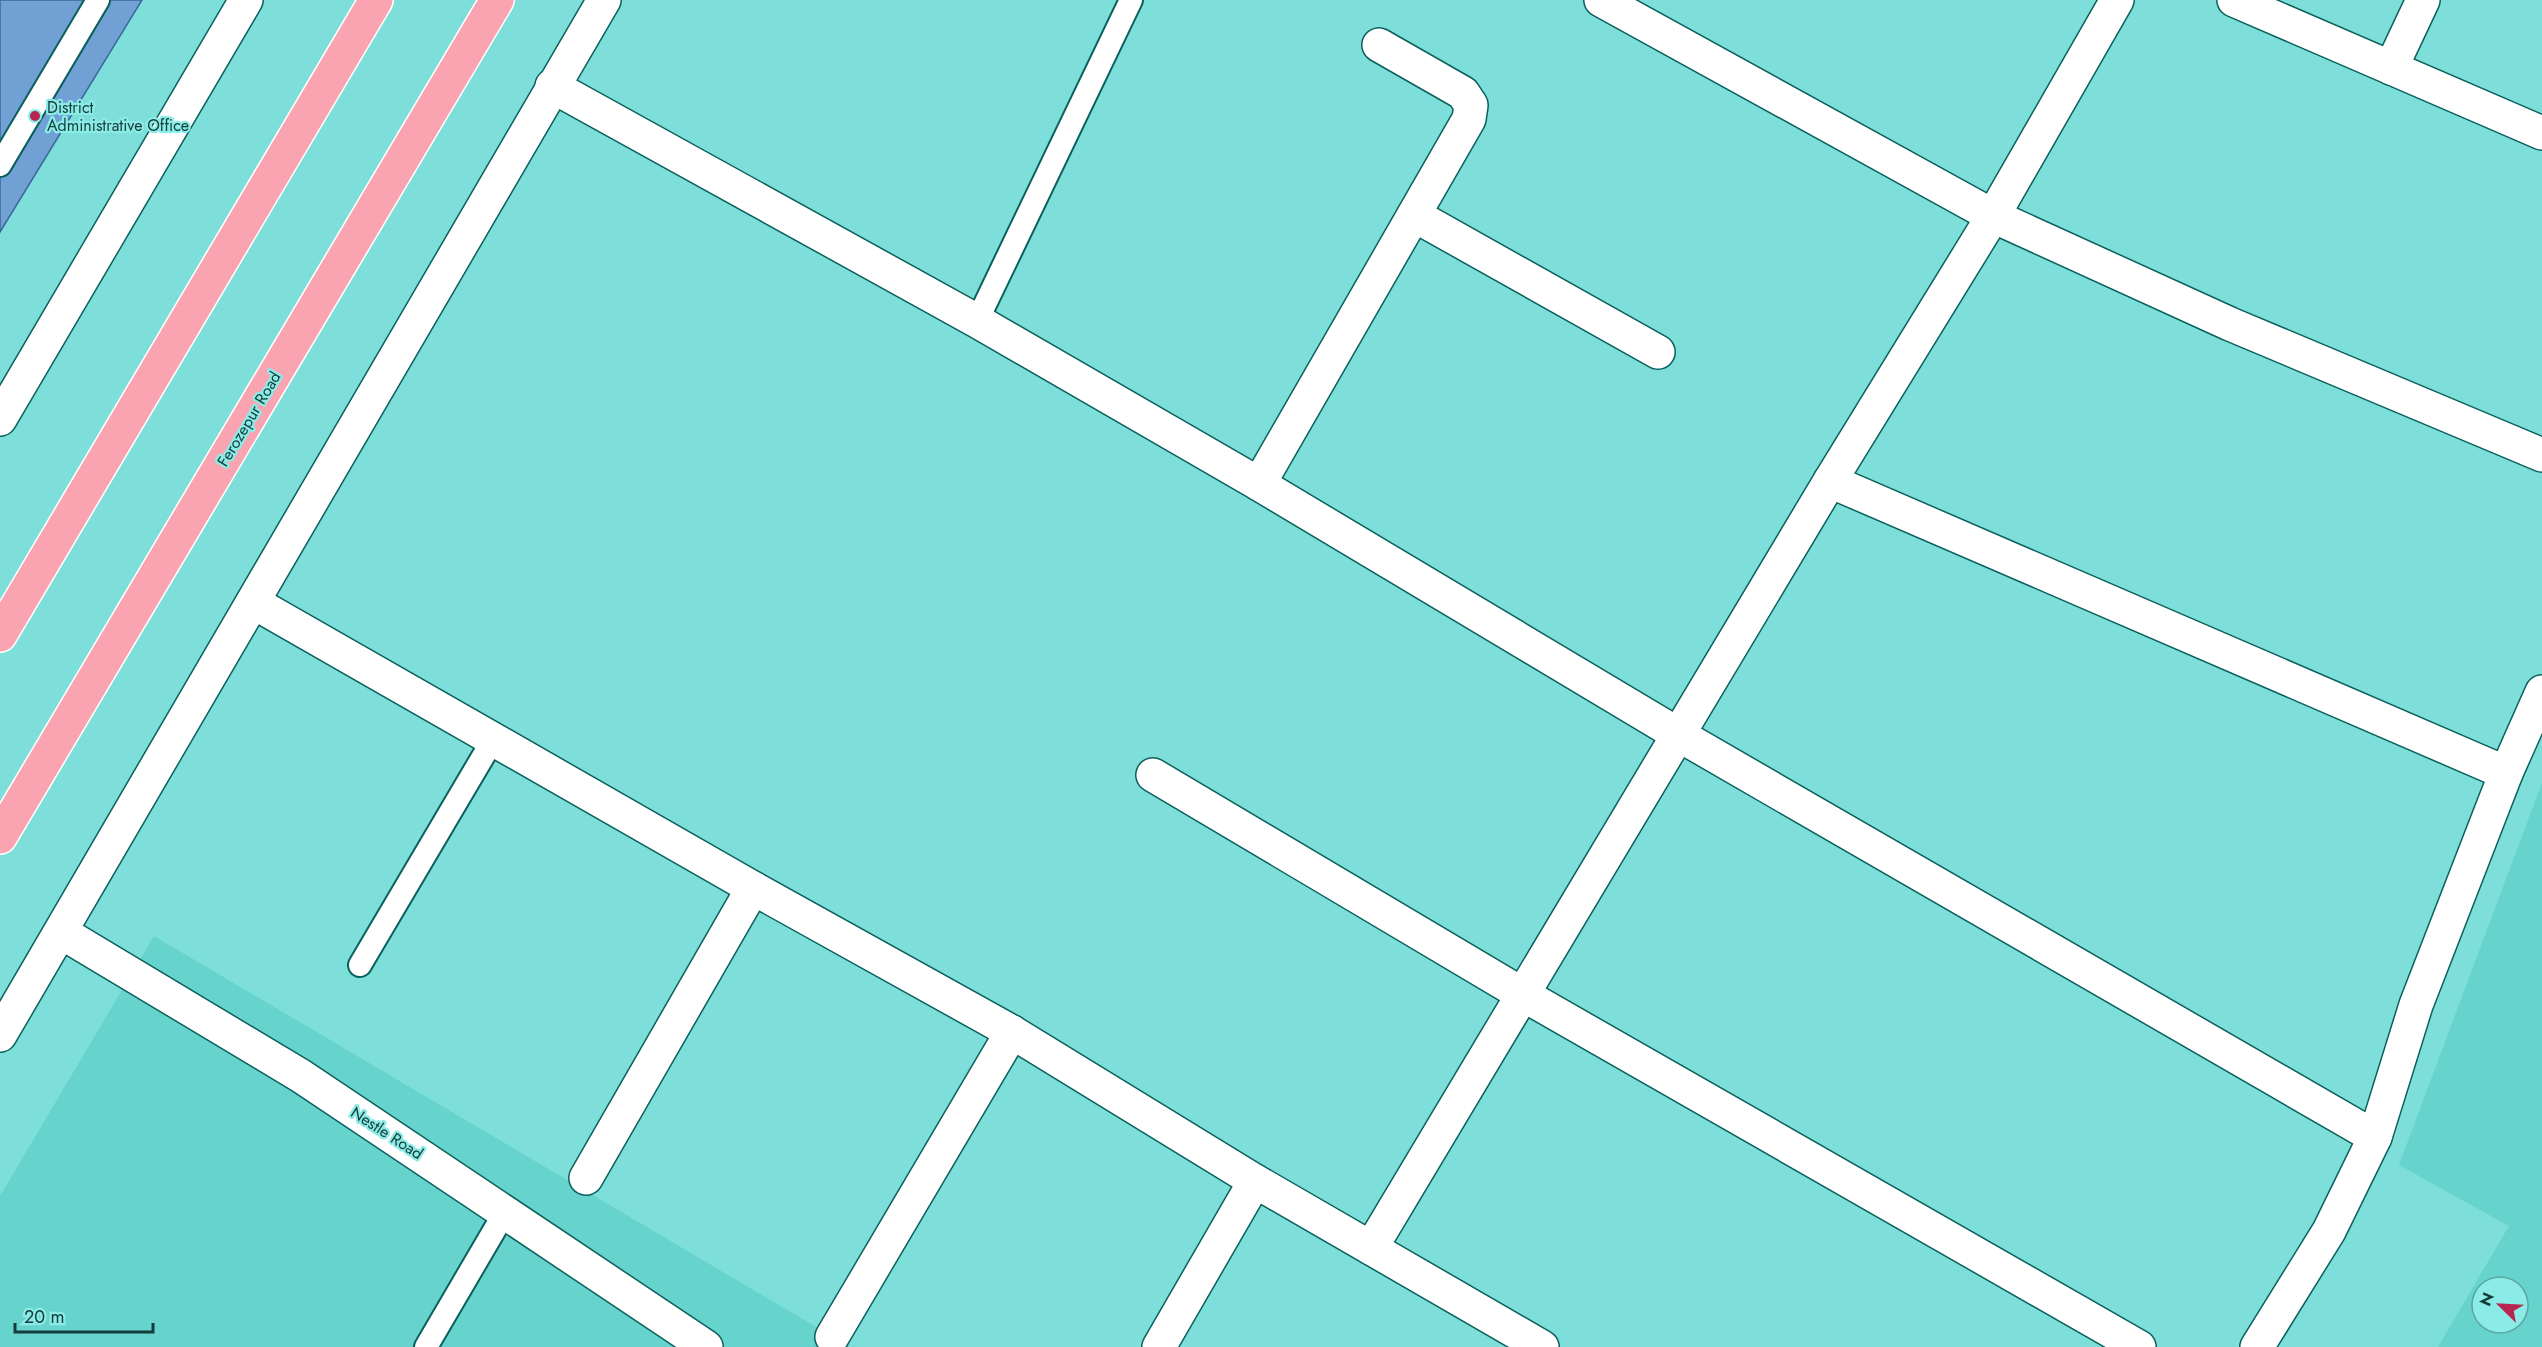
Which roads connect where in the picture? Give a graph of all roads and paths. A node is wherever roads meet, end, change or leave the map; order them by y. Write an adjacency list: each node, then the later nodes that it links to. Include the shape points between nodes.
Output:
1 (98, 0): 15 (lane)
2 (246, 0): 20 (street)
3 (376, 0): 25 (highway)
4 (497, 0): 31 (highway, Ferozepur Road)
5 (603, 0): 13 (street)
6 (1131, 0): 18 (lane)
7 (1601, 0): 17 (street)
8 (2117, 0): 17 (street)
9 (2234, 0): 12 (street)
10 (2423, 0): 12 (street)
11 (1378, 45): 16 (street, via 1463,93 1471,105 1469,119)
12 (2391, 68): 14 (street)
13 (552, 86): 18 (street); 24 (street)
14 (2542, 133)
15 (0, 165)
16 (1414, 215): 19 (street); 23 (street)
17 (1993, 216): 21 (street, via 2230,324); 22 (street)
18 (977, 321): 23 (street)
19 (1658, 352)
20 (0, 419)
21 (2542, 455)
22 (1830, 481): 27 (street); 29 (street)
23 (1259, 484): 27 (street)
24 (253, 602): 28 (street); 33 (street)
25 (0, 635)
26 (2542, 692): 29 (street)
27 (1679, 735): 35 (street); 38 (street)
28 (494, 738): 32 (street); 34 (lane)
29 (2506, 773): 38 (street, via 2416,1005)
30 (1153, 775): 35 (street)
31 (0, 837)
32 (753, 888): 36 (street); 39 (street)
33 (61, 932): 37 (street); 41 (street, Nestle Road, via 301,1076)
34 (360, 966)
35 (1522, 994): 42 (street); 49 (street)
36 (1012, 1032): 40 (street); 43 (street)
37 (0, 1035)
38 (2375, 1137): 50 (street, via 2329,1231)
39 (586, 1178)
40 (1255, 1181): 42 (street); 47 (street)
41 (505, 1212): 45 (lane); 46 (street, Nestle Road)
42 (1371, 1248): 44 (street)
43 (832, 1337)
44 (1506, 1338): 48 (street)
45 (426, 1347)
46 (706, 1347)
47 (1160, 1347)
48 (1542, 1347)
49 (2139, 1347)
50 (2257, 1347)

